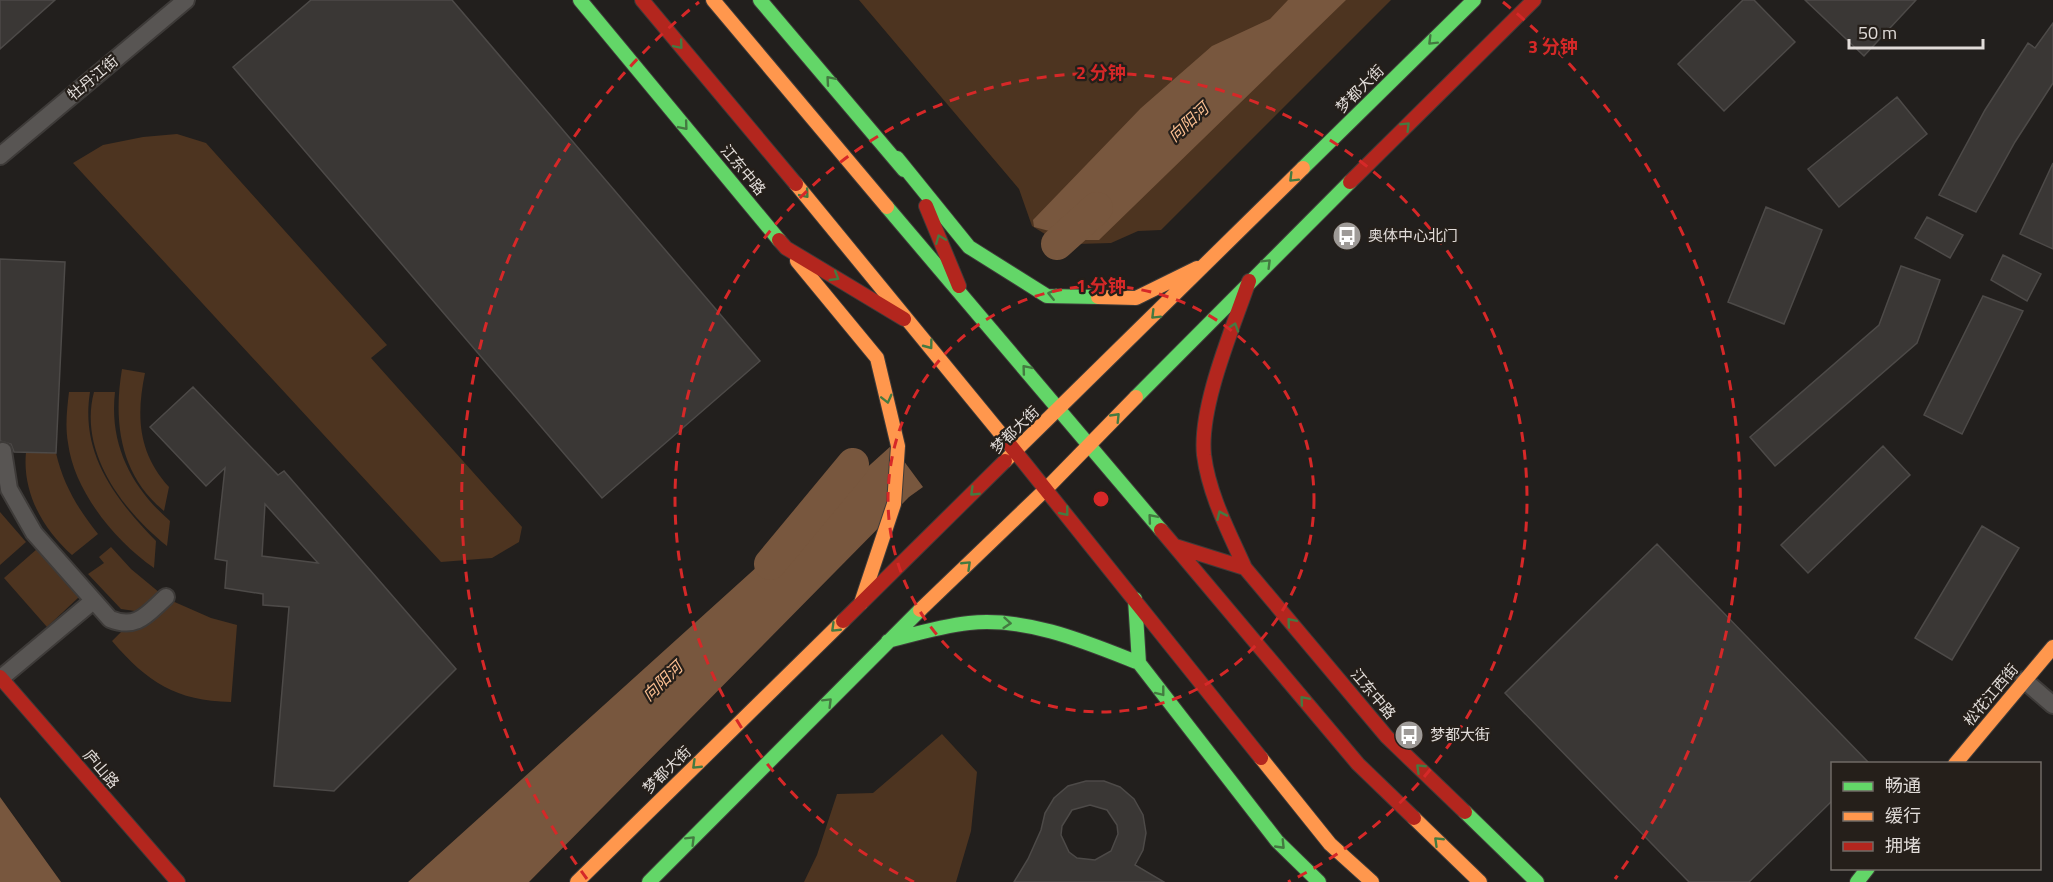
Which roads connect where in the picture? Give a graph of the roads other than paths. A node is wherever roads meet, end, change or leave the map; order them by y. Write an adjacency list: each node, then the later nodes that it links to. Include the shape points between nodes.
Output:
1 (186, 0): 8 (street, 牡丹江街)
2 (580, 0): 10 (main road, 江东中路, one-way to 10)
3 (642, 0): 14 (main road, 江东中路, one-way to 14)
4 (713, 0): 13 (main road)
5 (760, 0): 9 (main road, one-way to 5)
6 (1474, 0): 11 (main road, 梦都大街, one-way to 11)
7 (1534, 0): 12 (main road, one-way to 7)
8 (0, 156)
9 (897, 158): 11 (main road, one-way to 9, via 1136,298 1047,296 969,247); 13 (main road, one-way to 9, via 926,205)
10 (786, 248): 14 (main road, 江东中路, one-way to 14); 25 (main road, one-way to 25, via 877,358 898,446 894,504)
11 (1207, 264): 15 (main road, 梦都大街, one-way to 15)
12 (1249, 281): 16 (main road, one-way to 12); 21 (main road, 江东中路, one-way to 12, via 1216,504 1204,454 1210,396)
13 (962, 293): 15 (main road, one-way to 13)
14 (913, 324): 18 (main road, 江东中路, one-way to 18)
15 (1060, 409): 16 (main road); 18 (main road, 梦都大街)
16 (1090, 444): 19 (main road); 20 (main road, one-way to 16)
17 (3, 451): 24 (street, via 9,489 34,533)
18 (1016, 451): 19 (main road, 江东中路); 25 (main road, 梦都大街, one-way to 25)
19 (1046, 489): 23 (main road, 江东中路, one-way to 23); 26 (main road, one-way to 19)
20 (1175, 546): 21 (main road); 39 (main road, one-way to 20, via 1358,764)
21 (1245, 568): 40 (main road, 江东中路, one-way to 21, via 1387,737)
22 (166, 597): 24 (street, via 134,624 110,619)
23 (1135, 599): 28 (main road); 38 (main road, 江东中路, via 1330,844)
24 (93, 601): 29 (street)
25 (861, 603): 35 (main road, 梦都大街, one-way to 35)
26 (888, 641): 28 (main road, one-way to 28, via 948,625 1005,622 1068,634); 36 (main road, one-way to 26)
27 (2053, 647): 30 (main road, 松花江西街)
28 (1139, 663): 37 (main road, one-way to 37, via 1277,841)
29 (0, 678): 34 (main road, 庐山路)
30 (2024, 680): 31 (street); 32 (main road, 松花江西街)
31 (2053, 705)
32 (1957, 762)
33 (1866, 870): 41 (main road)
34 (178, 882)
35 (577, 882)
36 (650, 882)
37 (1319, 882)
38 (1372, 882)
39 (1480, 882)
40 (1538, 882)
41 (1857, 882)

